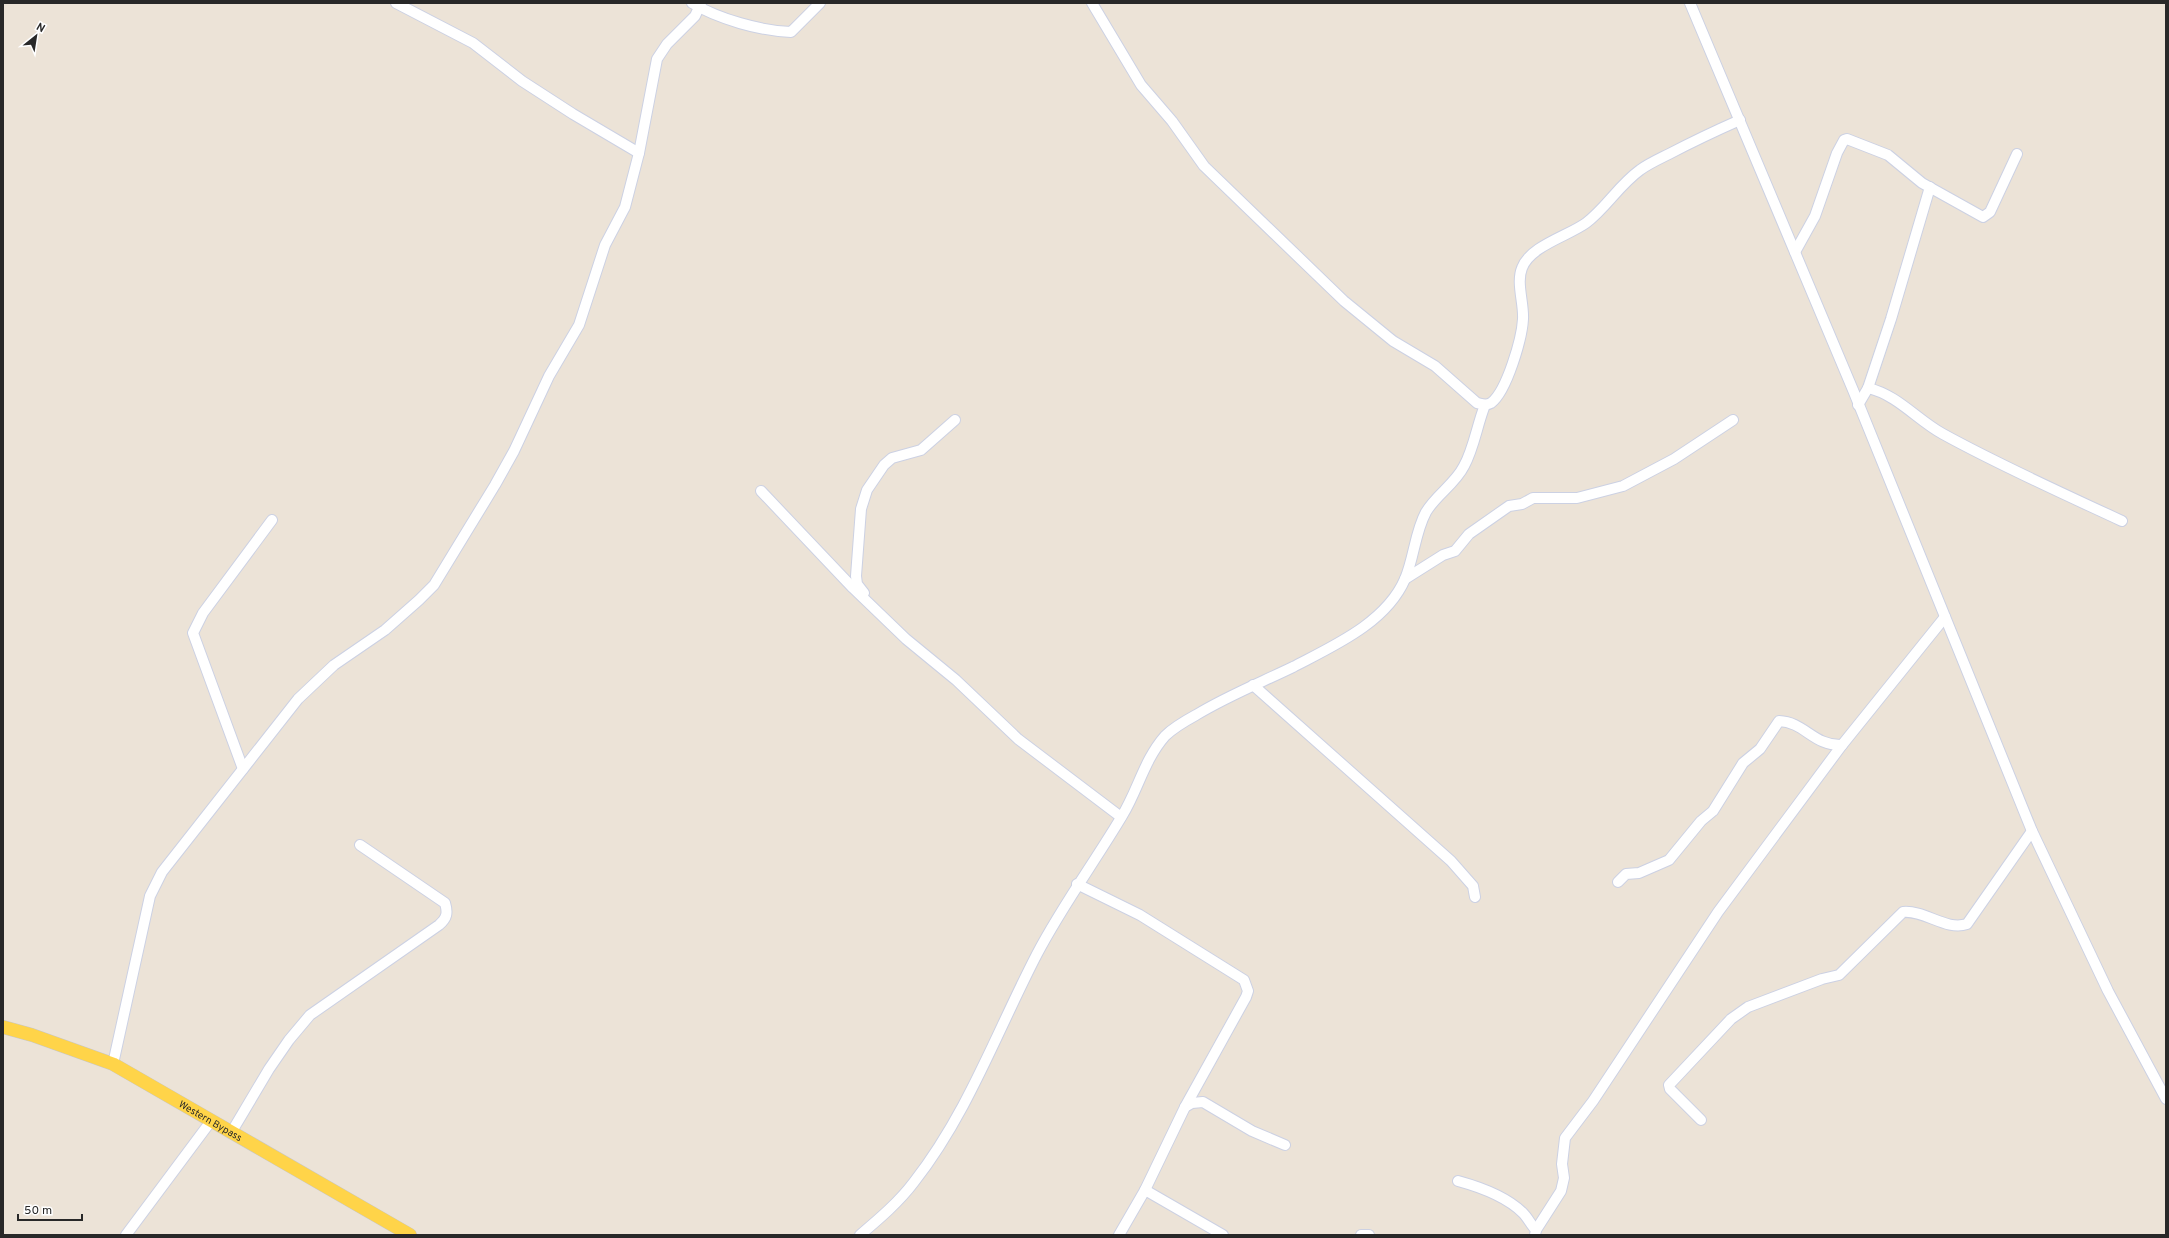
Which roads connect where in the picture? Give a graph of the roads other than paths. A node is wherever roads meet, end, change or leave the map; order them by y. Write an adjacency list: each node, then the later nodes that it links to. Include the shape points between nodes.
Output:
1 (396, 3): 7 (street, via 473,43 522,81)
2 (820, 3): 5 (street, via 791,32 776,32 744,24)
3 (1092, 3): 12 (street, via 1141,85 1172,121 1204,166 1312,272 1360,315 1393,341 1435,366 1477,403)
4 (1690, 3): 6 (street)
5 (697, 4): 7 (street, via 695,16 659,54)
6 (1740, 120): 10 (street); 12 (street, via 1698,138 1639,170 1587,222 1546,244 1526,262 1521,277 1522,334 1500,393 1491,403)
7 (639, 153): 24 (street, via 625,207 605,244 580,325 549,376 495,485 442,573 420,600 391,625 340,660 318,679 298,699)
8 (2017, 154): 9 (street, via 1986,216 1983,217)
9 (1930, 187): 10 (street, via 1888,155 1844,140 1814,216); 11 (street, via 1908,267)
10 (1795, 252): 13 (street)
11 (1868, 388): 13 (street); 18 (street, via 1886,393 1927,425 1943,434)
12 (1485, 405): 19 (street, via 1464,466 1426,513)
13 (1858, 405): 21 (street)
14 (955, 420): 20 (street, via 921,450 892,458 884,465 864,496 856,576 860,587)
15 (1733, 420): 19 (street, via 1674,459 1623,486 1584,497 1533,498 1522,504 1509,506 1468,534 1455,551 1443,555)
16 (761, 491): 20 (street)
17 (272, 520): 24 (street, via 203,613 193,633)
18 (2122, 521)
19 (1405, 579): 22 (street, via 1396,596 1349,637)
20 (878, 613): 25 (street, via 956,680 1018,739)
21 (1945, 617): 23 (street); 26 (street)
22 (1253, 685): 25 (street, via 1217,701 1177,726 1166,736 1143,768 1134,795); 30 (street, via 1451,861 1473,886)
23 (1842, 744): 28 (street, via 1830,745 1821,742 1790,722 1779,721 1760,749 1743,763 1713,810 1669,860 1639,873 1626,874); 41 (street, via 1718,912 1593,1101 1564,1138 1562,1191)
24 (242, 769): 32 (street, via 162,872 150,896)
25 (1121, 817): 29 (street)
26 (2032, 831): 33 (street, via 2108,990); 35 (street, via 1968,924 1957,926 1913,911 1902,912 1839,975 1809,983 1748,1007 1732,1019 1669,1085 1670,1090)
27 (360, 845): 37 (street, via 445,902 448,911 445,919 439,926 310,1015 269,1069)
28 (1618, 882)
29 (1077, 884): 34 (street, via 1140,915 1244,980 1248,991 1246,997); 44 (street, via 1038,953 961,1112 914,1183)
30 (1475, 897)
31 (3, 1027): 32 (main road, Western Bypass)
32 (113, 1064): 36 (main road, Western Bypass)
33 (2166, 1099)
34 (1185, 1107): 38 (street, via 1203,1102 1252,1131); 40 (street)
35 (1701, 1120)
36 (211, 1121): 37 (main road, Western Bypass); 42 (street)
37 (231, 1133): 43 (main road, Western Bypass)
38 (1285, 1145)
39 (1458, 1181): 41 (street, via 1477,1186 1514,1206 1524,1214)
40 (1145, 1190): 45 (street); 46 (street)
41 (1536, 1233)
42 (126, 1235)
43 (410, 1235)
44 (860, 1235)
45 (1119, 1235)
46 (1222, 1235)
47 (1361, 1235): 48 (street)
48 (1369, 1235)

